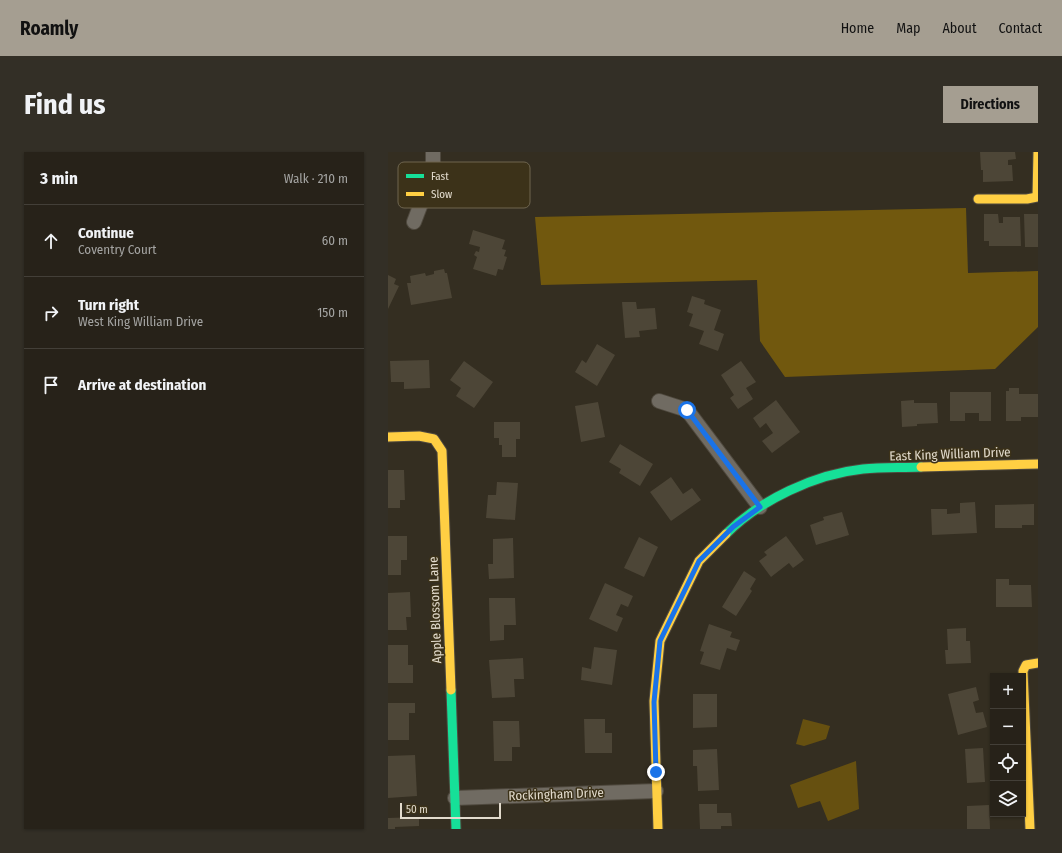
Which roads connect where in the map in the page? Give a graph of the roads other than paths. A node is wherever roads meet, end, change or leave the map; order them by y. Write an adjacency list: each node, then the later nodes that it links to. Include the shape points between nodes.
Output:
1 (1038, 152): 2 (street, via 1037,196 1027,199)
2 (978, 199)
3 (419, 208): 4 (street)
4 (414, 222)
5 (659, 400): 8 (street, via 687,410)
6 (388, 437): 11 (street, Apple Blossom Lane, via 419,436 434,439 442,451)
7 (1038, 464): 8 (street, East King William Drive, via 863,469 802,484)
8 (760, 507): 10 (street, East King William Drive, via 733,527 699,561 660,641 654,702)
9 (1038, 663): 14 (street, via 1028,664 1023,672)
10 (656, 791): 11 (street, Rockingham Drive); 13 (street, East King William Drive)
11 (455, 798): 12 (street, Apple Blossom Lane)
12 (456, 829)
13 (658, 829)
14 (1030, 829)

